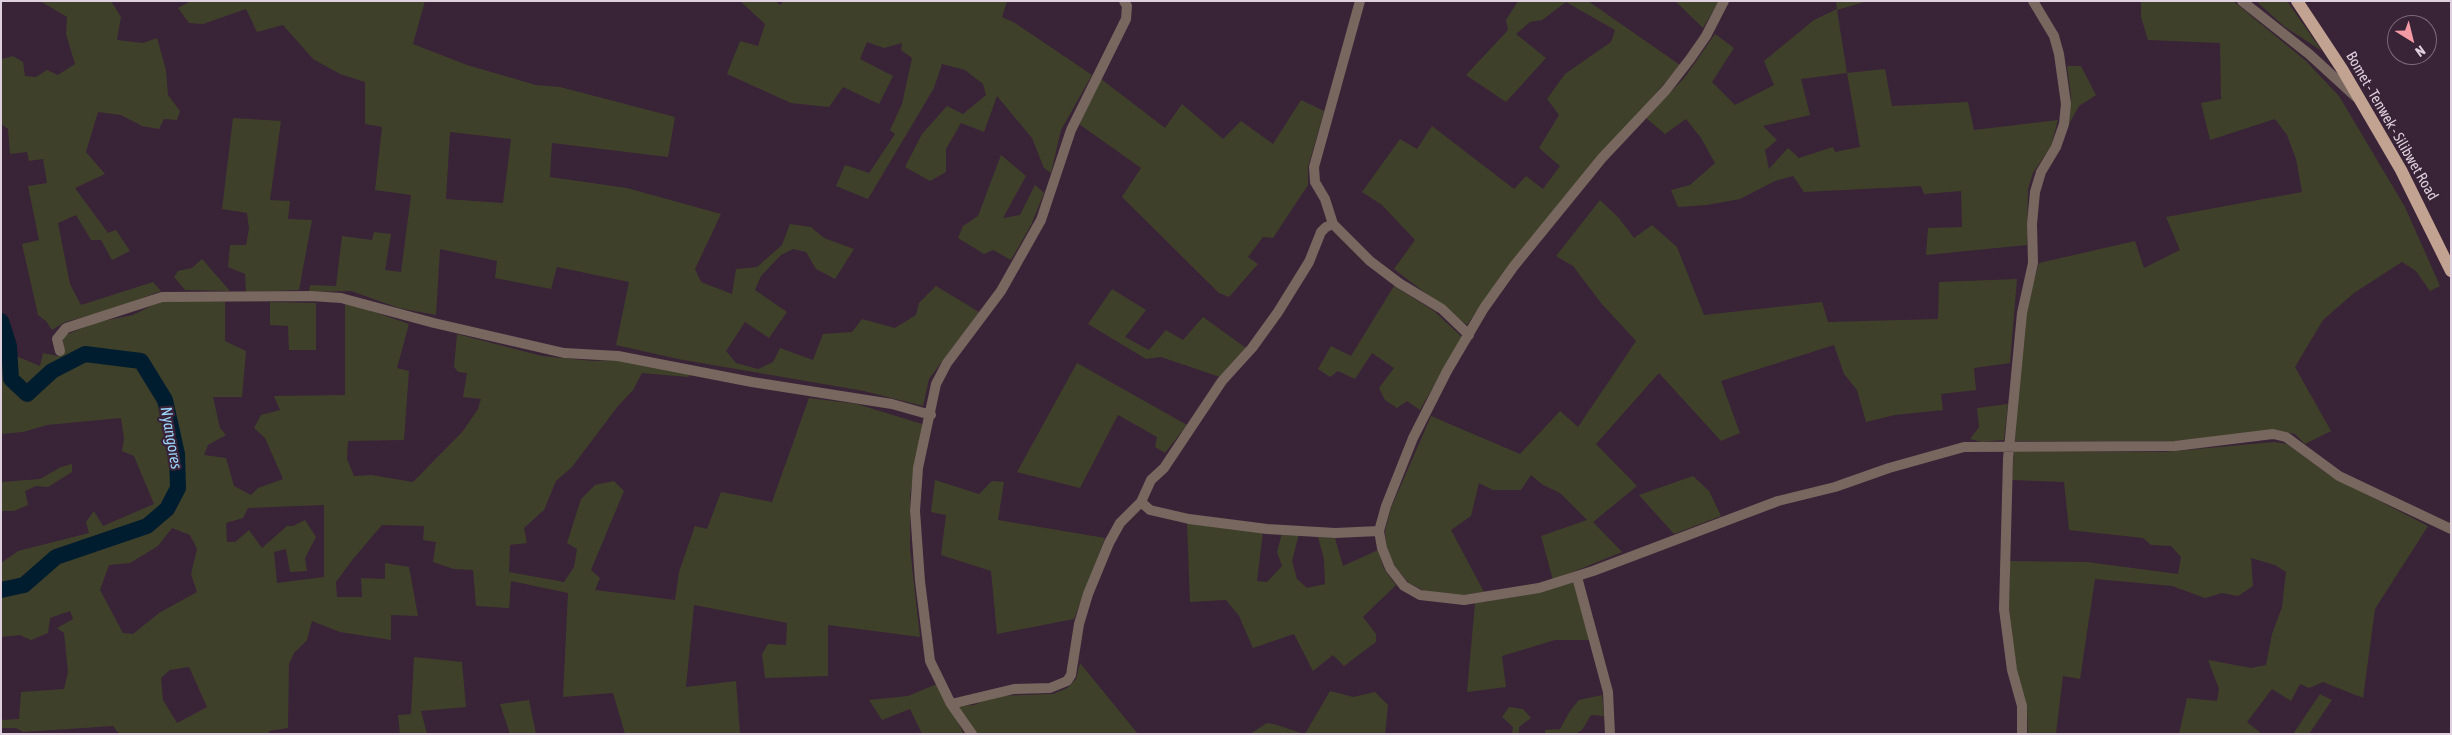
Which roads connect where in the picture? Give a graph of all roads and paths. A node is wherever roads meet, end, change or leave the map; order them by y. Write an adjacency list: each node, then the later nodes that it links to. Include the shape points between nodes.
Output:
1 (1124, 1): 12 (street, via 1126,19 1071,130 1041,220 1001,292 940,375)
2 (1360, 1): 8 (street, via 1314,167 1315,182)
3 (1724, 1): 10 (street, via 1690,59 1666,90 1602,158 1514,266)
4 (2034, 1): 13 (street, via 2054,36 2066,104 2064,124 2056,147 2035,192 2033,263 2020,332)
5 (2242, 1): 7 (street, via 2309,54)
6 (2297, 1): 7 (main road, Bomet - Tenwek - Silibwet Road)
7 (2362, 102): 9 (main road, Bomet - Tenwek - Silibwet Road, via 2416,199)
8 (1332, 224): 10 (street, via 1370,261 1398,283 1442,309); 14 (street, via 1320,232 1309,262 1292,291 1252,348 1222,381 1164,468 1151,480)
9 (2451, 271)
10 (1469, 335): 16 (street, via 1413,438)
11 (60, 351): 12 (street, via 57,339 66,328 162,297 341,298 564,353 618,356 892,404)
12 (931, 415): 18 (street, via 918,468 916,546 930,661)
13 (2009, 445): 15 (street, via 2040,448 2175,446 2273,434 2286,437 2339,476); 17 (street, via 1964,447 1778,501); 21 (street, via 2004,609 2012,670 2022,706)
14 (1141, 502): 16 (street, via 1150,510 1267,529 1335,533); 18 (street, via 1120,523 1098,569 1079,624 1071,675 1066,681 1050,688 1014,689)
15 (2451, 530)
16 (1379, 531): 17 (street, via 1390,568 1404,586 1420,595 1464,600 1539,588)
17 (1577, 577): 20 (street, via 1608,692)
18 (951, 704): 19 (street)
19 (972, 734)
20 (1610, 734)
21 (2022, 734)

